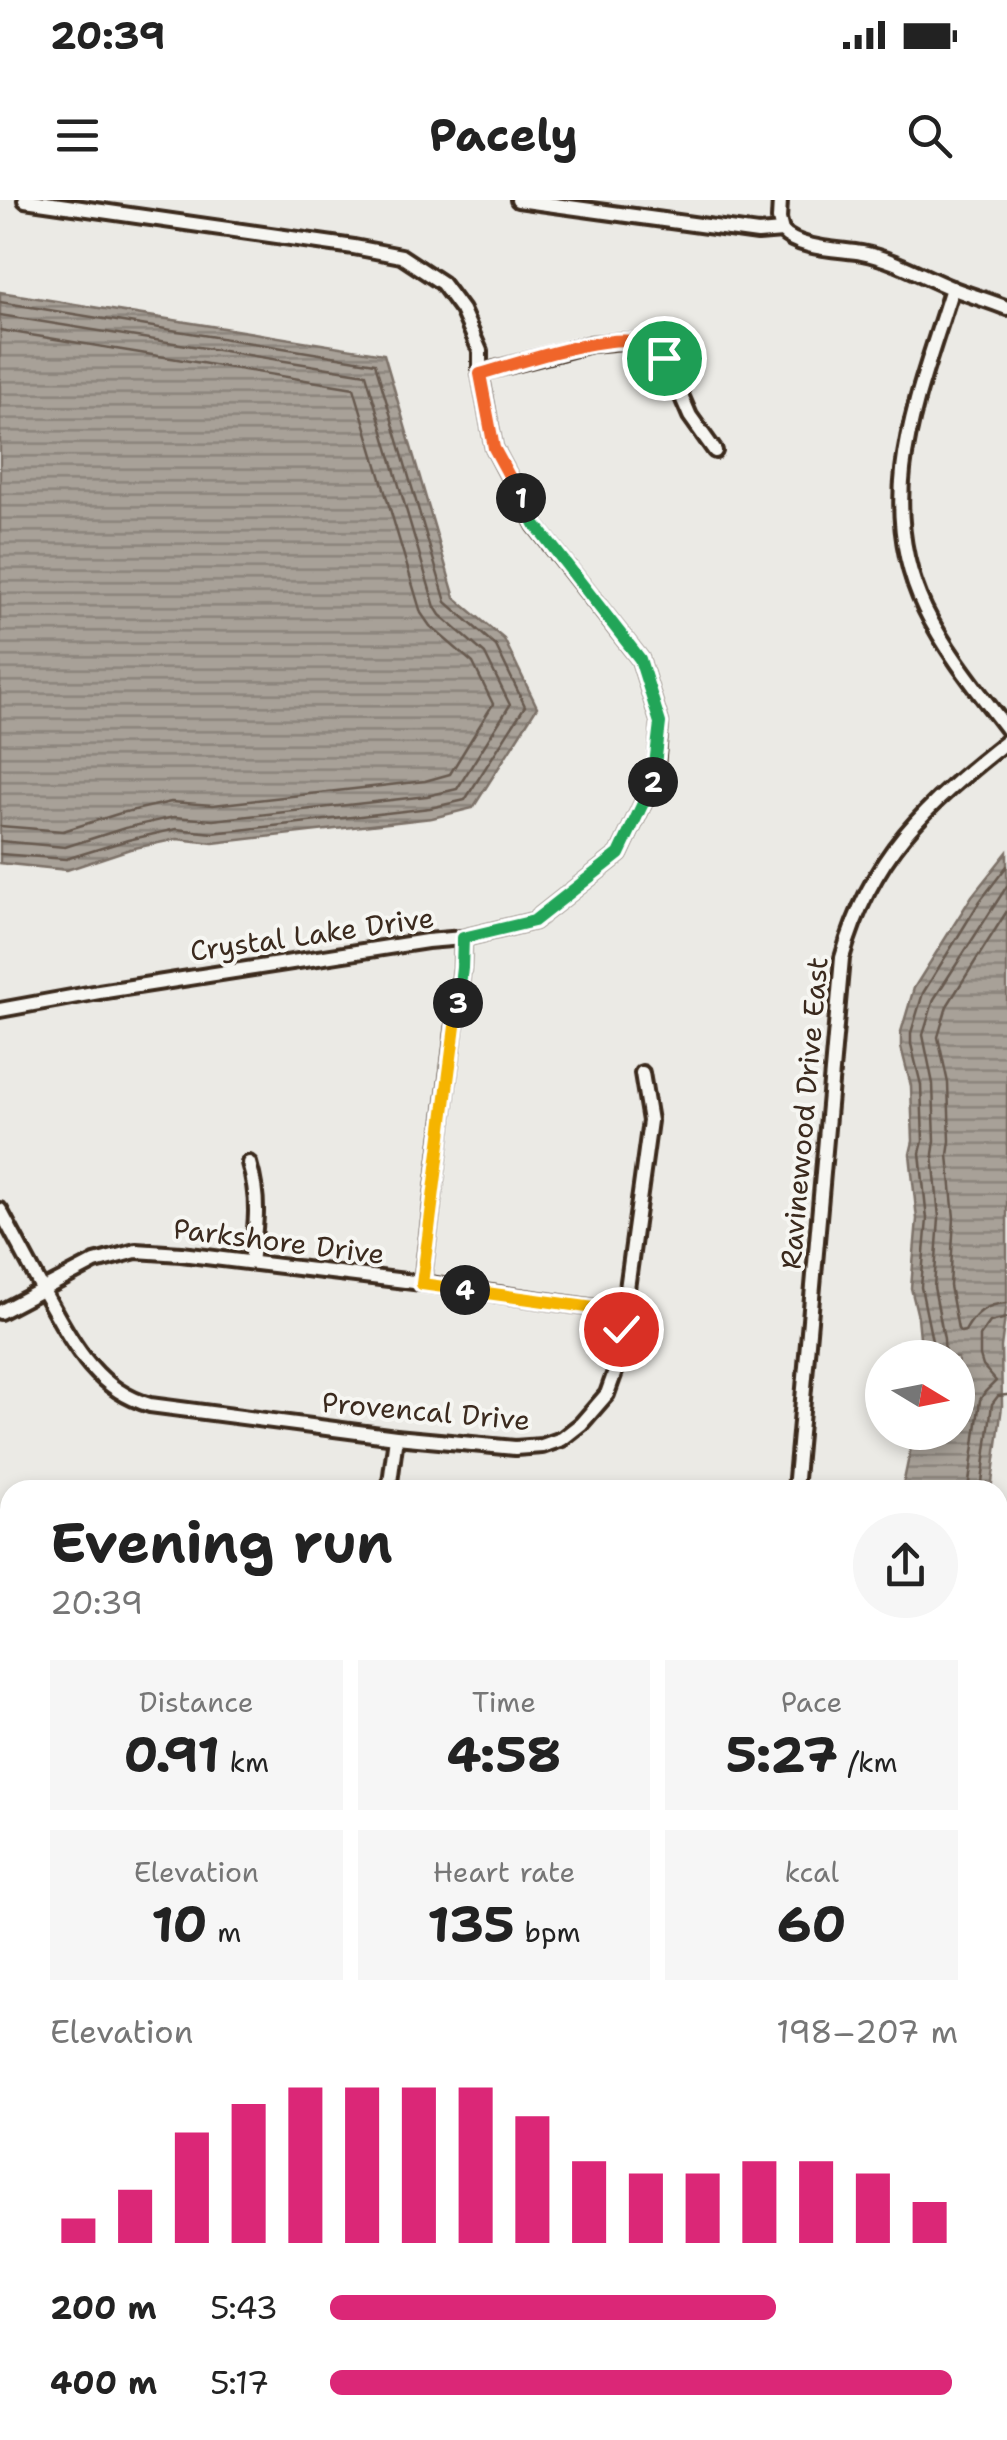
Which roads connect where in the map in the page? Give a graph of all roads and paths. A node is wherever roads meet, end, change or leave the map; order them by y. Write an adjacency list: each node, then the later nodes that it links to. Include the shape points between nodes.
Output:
1 (24, 200): 7 (street, Crystal Lake Drive, via 401,256 442,283 462,310 480,351)
2 (518, 200): 4 (street, via 758,234)
3 (780, 200): 4 (street)
4 (782, 231): 5 (street, via 801,243 890,260)
5 (952, 288): 6 (street); 9 (street, via 904,448 904,538 930,619)
6 (1007, 308)
7 (480, 374): 8 (street, via 591,344 647,343 664,358 690,416); 11 (street, Crystal Lake Drive, via 494,448 535,524 640,659 660,723 655,778 619,854 534,921)
8 (715, 450)
9 (1007, 730)
10 (1007, 741): 23 (street, Ravinewood Drive East, via 964,774 898,842 851,926 836,1006)
11 (463, 938): 12 (street, Crystal Lake Drive); 17 (street)
12 (0, 1010)
13 (642, 1074): 20 (street, Provencal Drive, via 650,1121)
14 (249, 1163): 16 (street, via 257,1207)
15 (0, 1210): 18 (street, Provencal Drive)
16 (251, 1262): 17 (street, Parkshore Drive); 18 (street, Parkshore Drive, via 136,1251 95,1262)
17 (422, 1284): 20 (street, Parkshore Drive)
18 (43, 1289): 19 (street, Parkshore Drive); 21 (street, Provencal Drive, via 76,1350 135,1400)
19 (0, 1312)
20 (623, 1312): 21 (street, Provencal Drive, via 607,1394 562,1439 515,1448)
21 (396, 1437): 22 (street)
22 (390, 1480)
23 (796, 1480)

